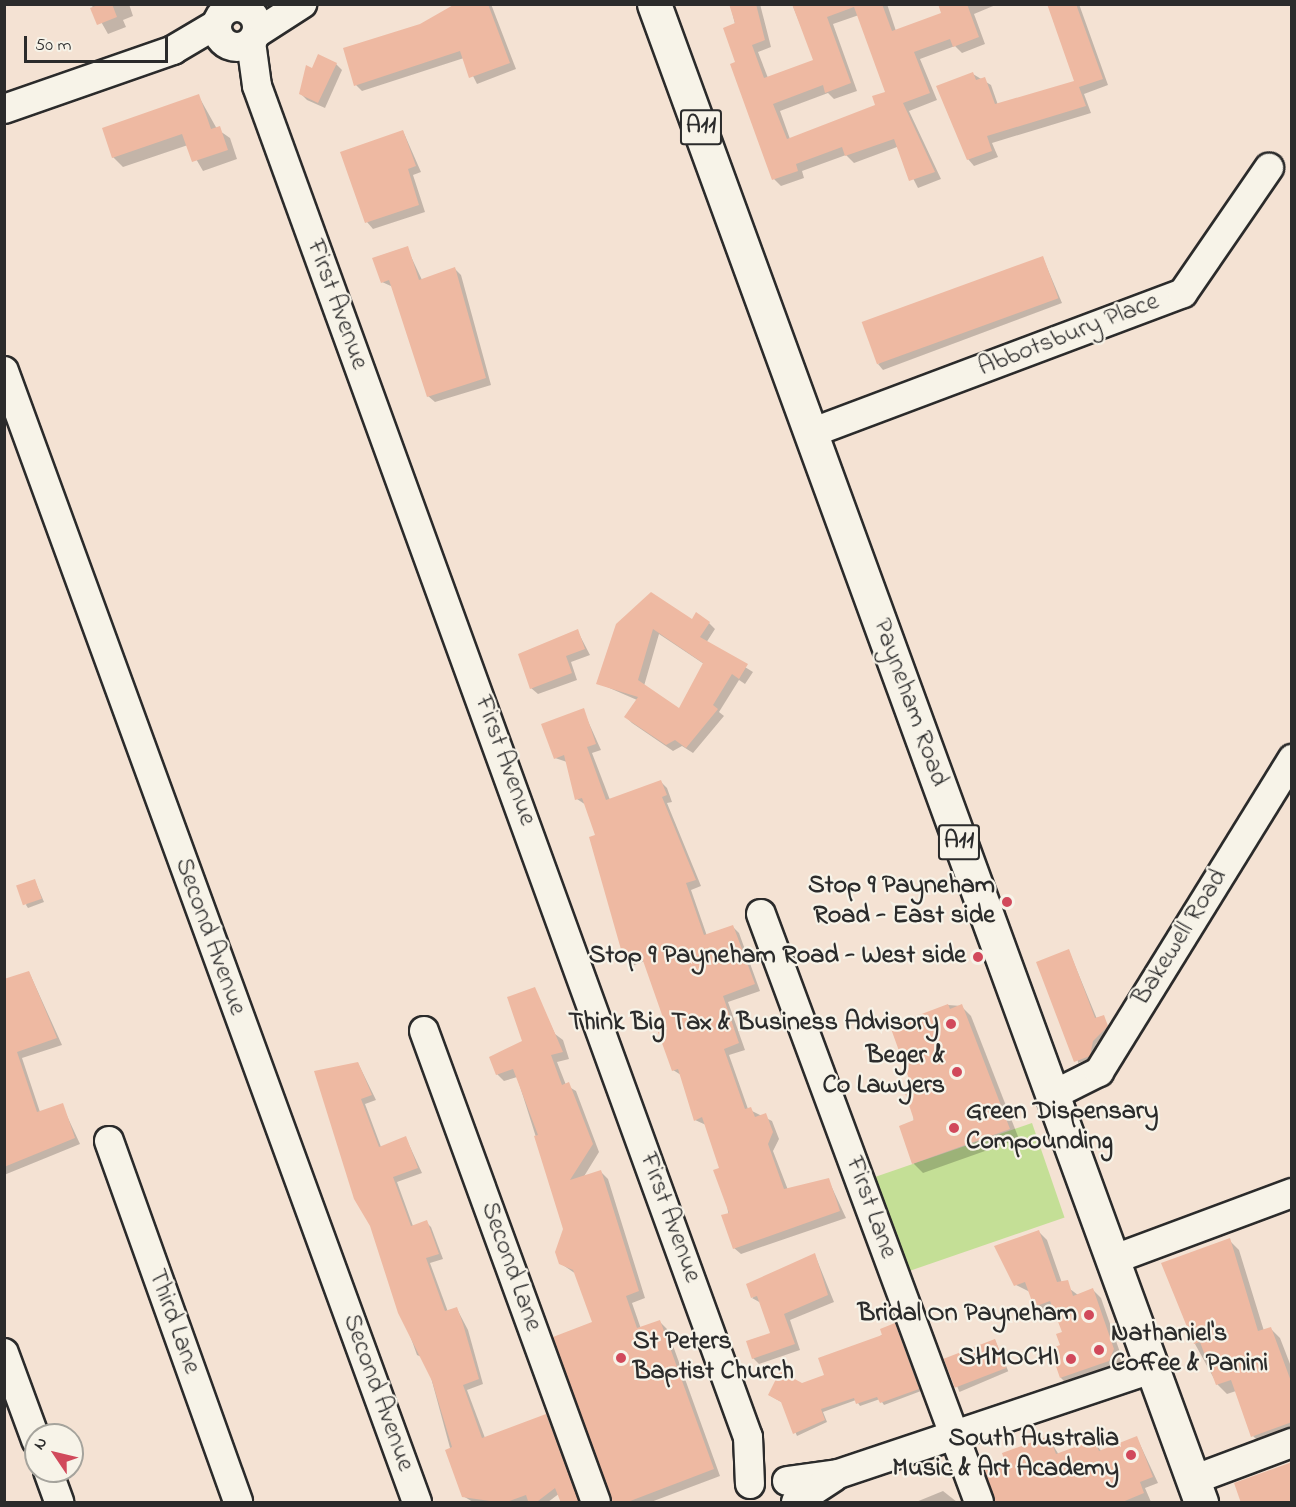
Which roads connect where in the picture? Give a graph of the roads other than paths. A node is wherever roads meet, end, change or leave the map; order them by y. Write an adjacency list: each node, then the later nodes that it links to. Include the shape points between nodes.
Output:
1 (654, 4): 7 (main road, Payneham Road / A11)
2 (302, 5): 3 (street)
3 (236, 23): 4 (street, via 173,50); 19 (street, First Avenue)
4 (4, 109)
5 (1269, 168): 7 (street, Abbotsbury Place, via 1183,293)
6 (4, 371): 27 (street, Second Avenue)
7 (811, 433): 11 (main road, Payneham Road / A11)
8 (1292, 759): 11 (street, Bakewell Road, via 1099,1072)
9 (761, 914): 18 (street, First Lane)
10 (424, 1031): 28 (street, Second Lane)
11 (1051, 1096): 14 (main road, Payneham Road / A11)
12 (109, 1141): 26 (street, Third Lane)
13 (1292, 1193): 14 (street)
14 (1112, 1260): 16 (main road, Payneham Road / A11)
15 (4, 1353): 17 (street)
16 (1151, 1369): 18 (street); 23 (main road, Payneham Road / A11)
17 (30, 1423)
18 (954, 1435): 22 (street); 29 (street, First Lane)
19 (748, 1437): 22 (street, First Avenue); 24 (street, First Avenue)
20 (1292, 1443): 23 (street)
21 (52, 1483): 25 (street)
22 (789, 1490): 24 (street)
23 (1197, 1491)
24 (744, 1496)
25 (59, 1503)
26 (237, 1503)
27 (417, 1503)
28 (596, 1503)
29 (979, 1503)

